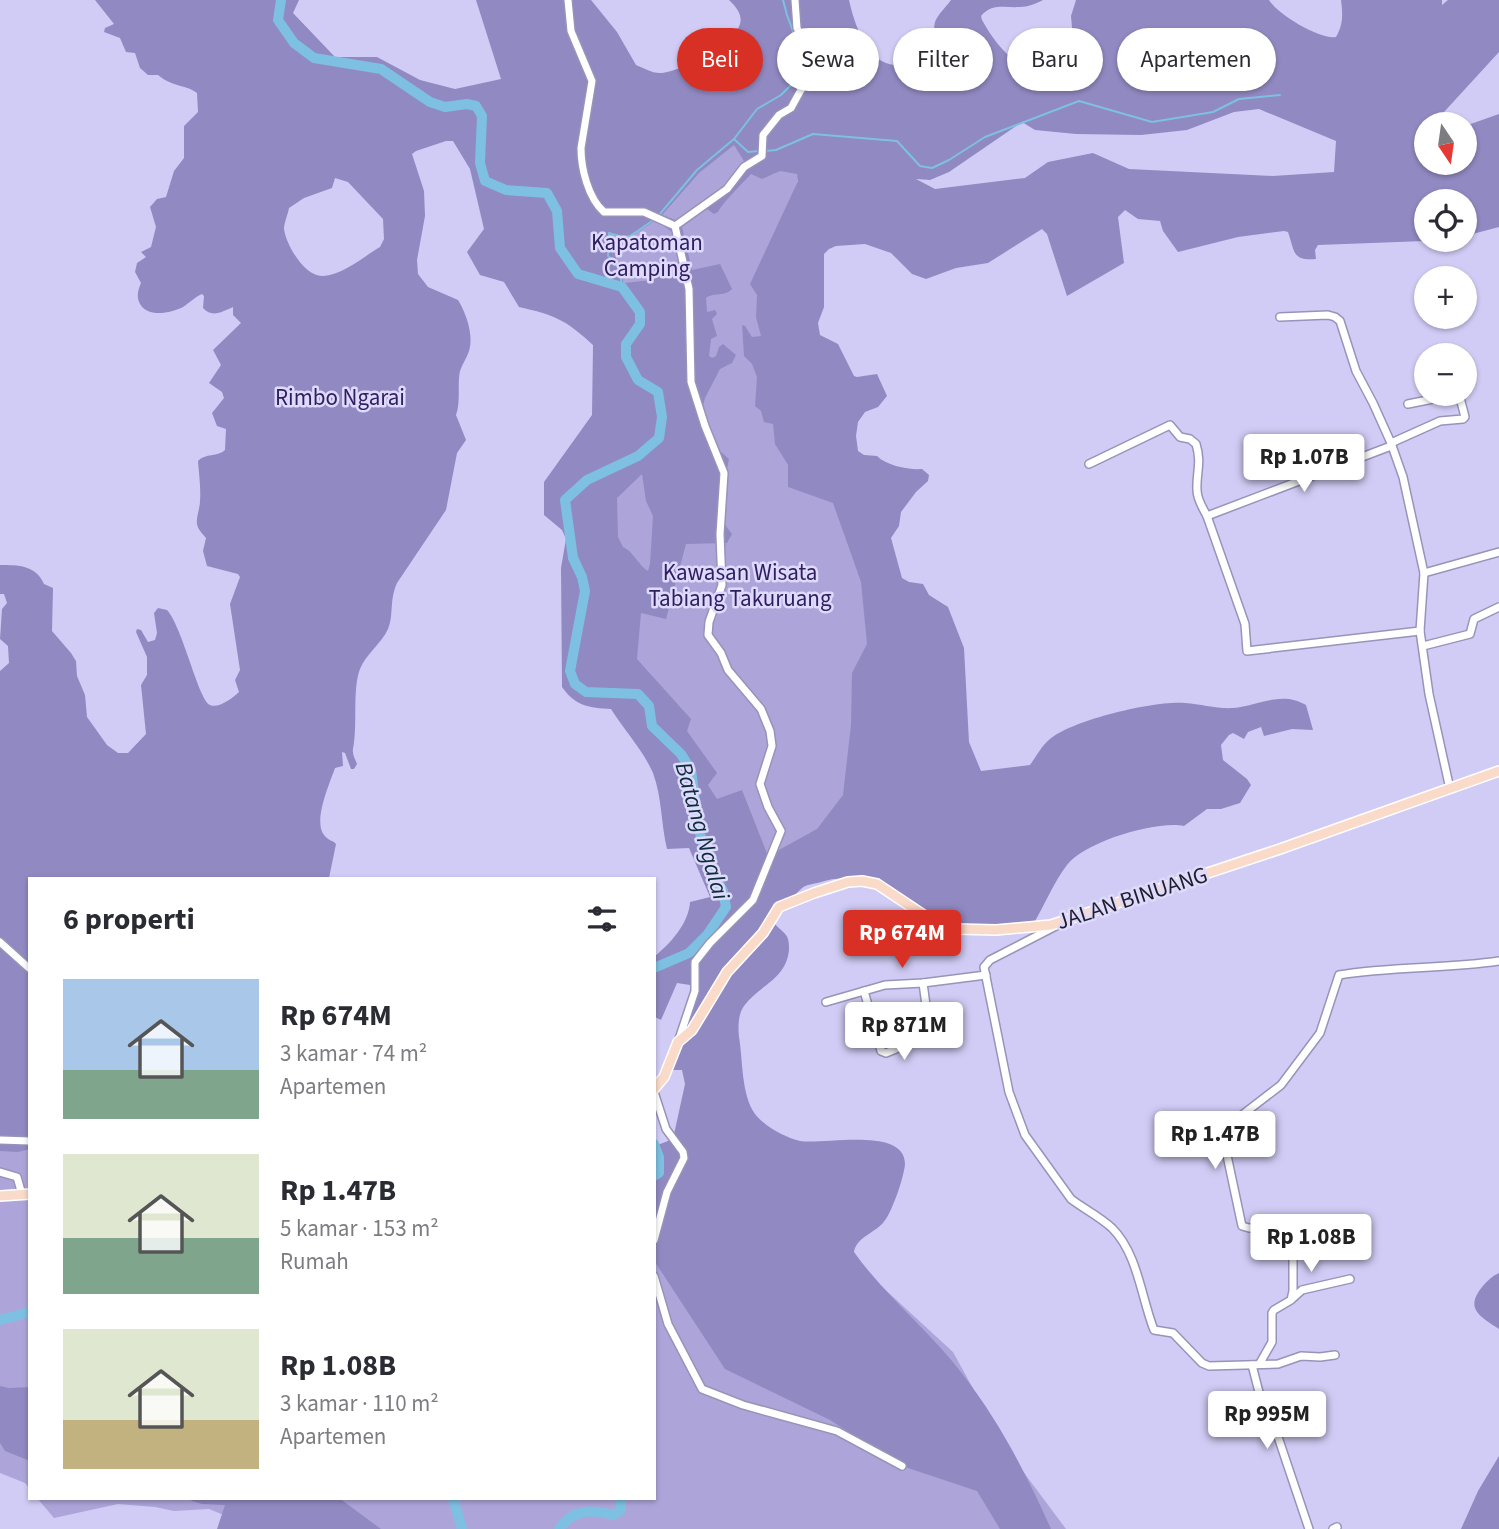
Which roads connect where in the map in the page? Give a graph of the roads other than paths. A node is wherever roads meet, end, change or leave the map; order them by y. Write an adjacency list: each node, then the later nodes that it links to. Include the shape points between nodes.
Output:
1 (568, 0): 3 (street, via 570,31 592,80 581,159 595,201 610,213 639,211)
2 (795, 0): 3 (street, via 797,28 811,56 802,88 791,108 763,135 762,156 744,167 727,190)
3 (675, 226): 26 (street, via 689,289 691,382 724,473 722,584 708,635 728,670 761,709 771,731 772,746 760,784 781,831 753,900 695,962 695,991)
4 (1280, 317): 8 (street, via 1328,316 1340,321 1360,381)
5 (1414, 403): 6 (street)
6 (1408, 404)
7 (1462, 406): 8 (street, via 1463,419 1440,421)
8 (1391, 444): 10 (street); 12 (street)
9 (1089, 464): 10 (street, via 1170,425 1180,437 1196,444 1200,470 1196,488)
10 (1207, 516): 14 (street, via 1245,624 1247,651)
11 (1499, 552): 12 (street)
12 (1424, 573): 14 (street)
13 (1499, 607): 15 (street, via 1474,619 1470,634)
14 (1420, 631): 15 (street)
15 (1423, 646): 17 (street)
16 (1499, 771): 17 (main road, JALAN BINUANG)
17 (1450, 789): 18 (main road, JALAN BINUANG)
18 (1066, 921): 22 (street, via 990,960 984,967); 26 (main road, JALAN BINUANG, via 996,930 956,929 925,916 877,884 848,882 779,907 764,933 727,972 692,1030)
19 (0, 942): 21 (street)
20 (1499, 961): 37 (street, via 1339,975 1320,1033 1281,1085 1233,1122 1226,1133 1240,1222 1244,1228 1278,1227 1291,1235)
21 (28, 967)
22 (986, 975): 23 (street); 39 (street, via 1010,1092 1026,1135 1071,1199 1113,1229 1124,1244 1154,1330 1174,1333 1209,1366)
23 (923, 983): 24 (street); 24 (street, via 930,1035 886,1053 877,1042)
24 (863, 991): 25 (street)
25 (826, 1002)
26 (678, 1042): 27 (main road, JALAN BINUANG)
27 (656, 1088)
28 (656, 1097): 34 (street, via 684,1158 667,1192)
29 (0, 1140): 30 (street)
30 (28, 1141)
31 (0, 1172): 32 (street, via 18,1177 21,1191)
32 (28, 1194): 33 (main road)
33 (0, 1196)
34 (656, 1233)
35 (1350, 1279): 37 (street, via 1302,1290)
36 (656, 1283): 40 (street, via 668,1324 702,1390 837,1431)
37 (1291, 1300): 39 (street, via 1272,1313 1272,1342)
38 (1335, 1355): 39 (street)
39 (1256, 1364): 41 (street, via 1260,1396)
40 (902, 1466)
41 (1309, 1529)

